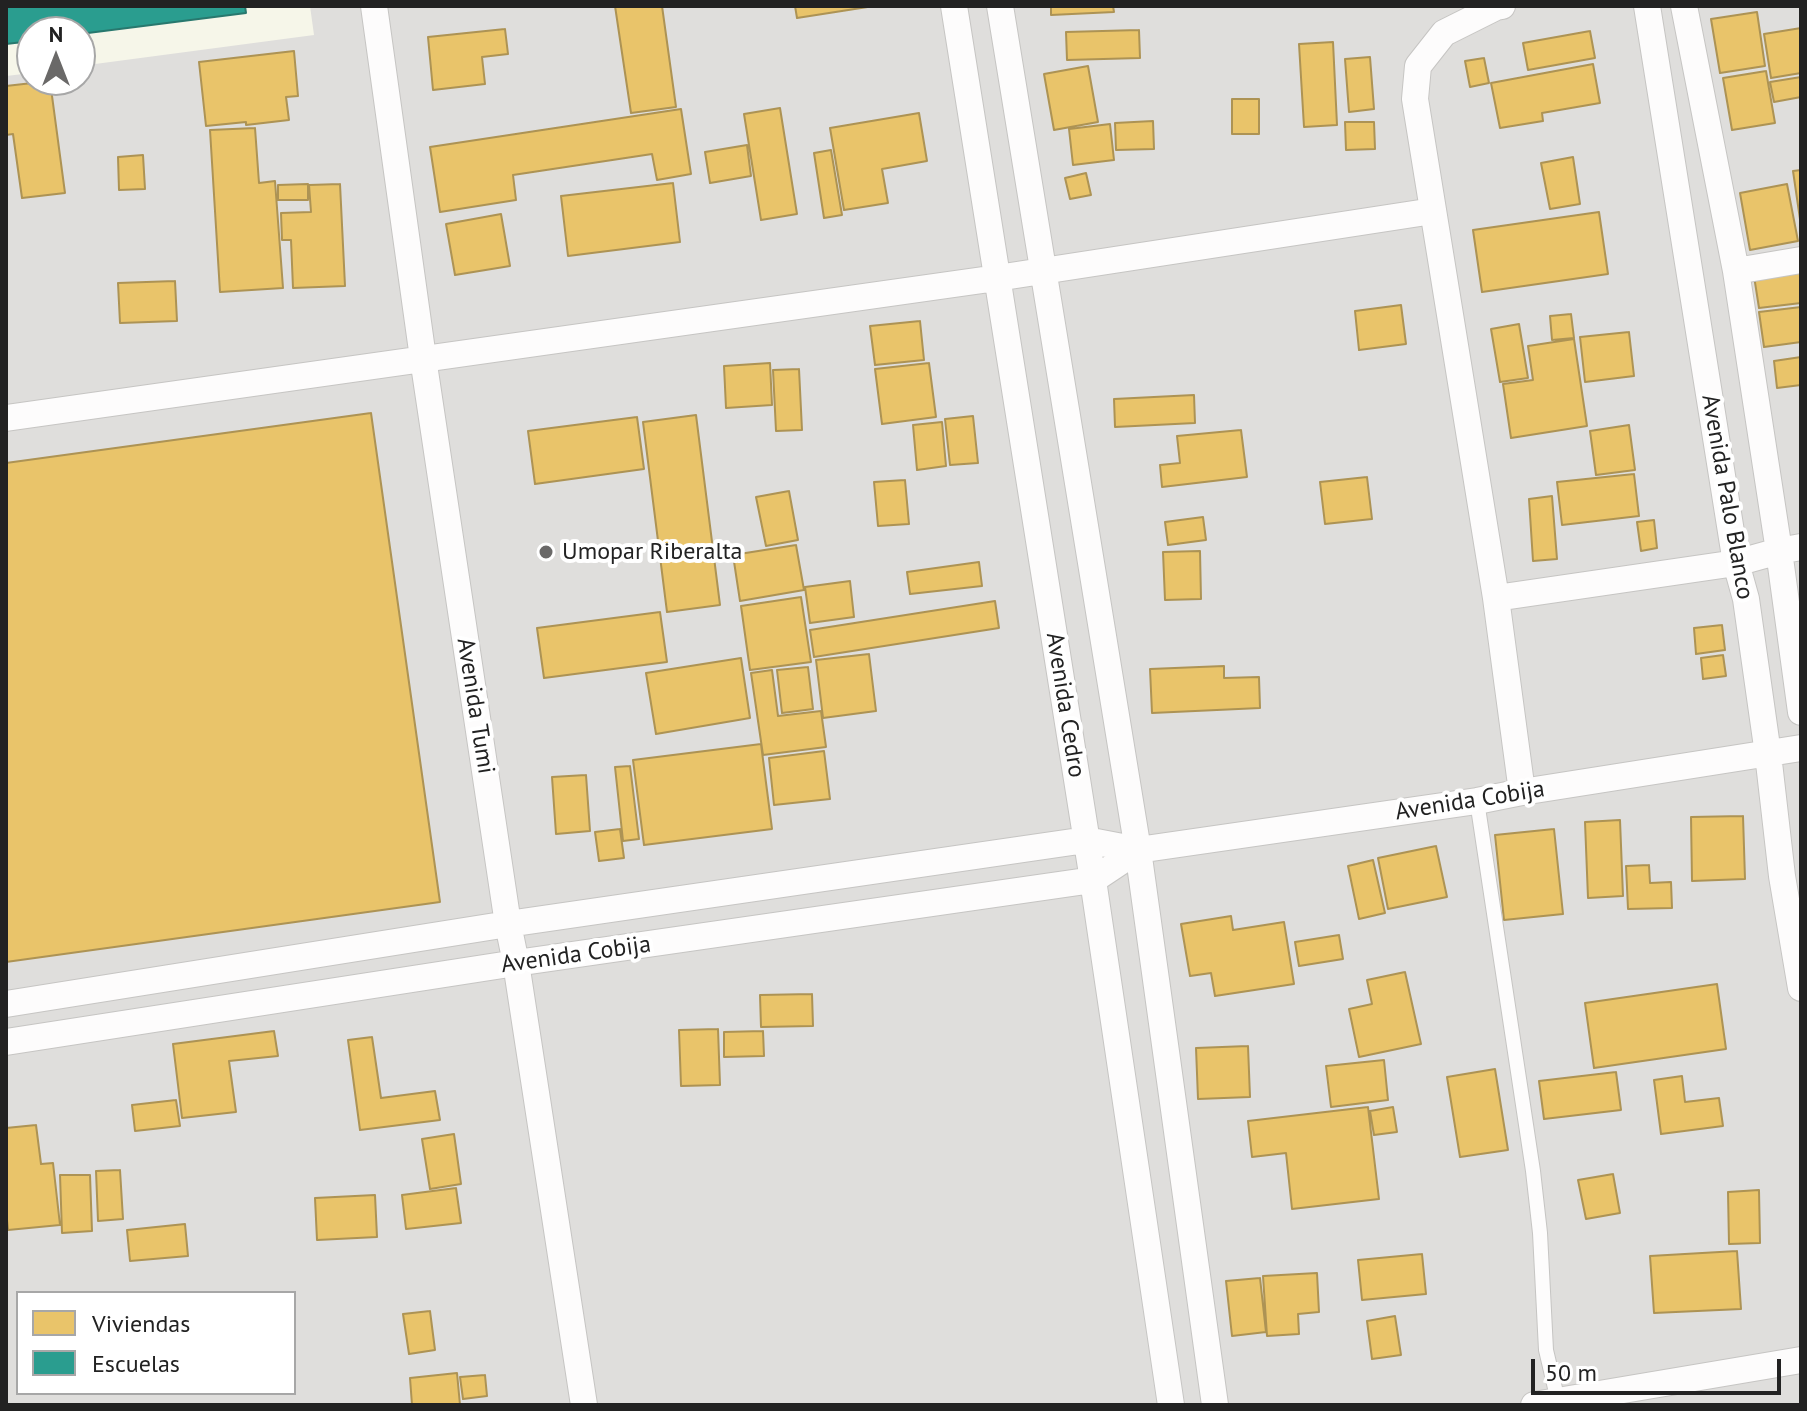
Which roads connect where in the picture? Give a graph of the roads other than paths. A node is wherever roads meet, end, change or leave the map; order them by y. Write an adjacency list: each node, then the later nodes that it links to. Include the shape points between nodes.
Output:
1 (374, 6): 12 (street, Avenida Tumi)
2 (954, 6): 11 (street, Avenida Cedro)
3 (1000, 6): 9 (street, Avenida Cedro)
4 (1502, 6): 7 (street, via 1444,33 1418,66 1415,99)
5 (1647, 6): 15 (street, Avenida Palo Blanco)
6 (1684, 6): 10 (street, Avenida Palo Blanco)
7 (1433, 211): 9 (street); 17 (street)
8 (1801, 260): 10 (street)
9 (1042, 271): 11 (street); 25 (street, Avenida Cedro)
10 (1736, 271): 14 (street, Avenida Palo Blanco)
11 (997, 278): 12 (street); 24 (street, Avenida Cedro)
12 (423, 358): 13 (street); 27 (street, Avenida Tumi)
13 (6, 418)
14 (1790, 549): 15 (street); 16 (street, Avenida Palo Blanco)
15 (1736, 563): 17 (street); 18 (street, Avenida Palo Blanco)
16 (1793, 590): 18 (street); 19 (street, Avenida Palo Blanco)
17 (1496, 598): 22 (street)
18 (1746, 599): 21 (street, Avenida Palo Blanco)
19 (1801, 712)
20 (1801, 748): 21 (street, Avenida Cobija)
21 (1768, 754): 22 (street, Avenida Cobija); 29 (street, Avenida Palo Blanco)
22 (1522, 792): 23 (street, Avenida Cobija)
23 (1477, 801): 25 (street, Avenida Cobija); 33 (lane, via 1533,1171)
24 (1086, 840): 25 (street, Avenida Cobija); 26 (street, Avenida Cedro); 27 (street, Avenida Cobija)
25 (1138, 850): 26 (street, Avenida Cobija); 36 (street, Avenida Cedro)
26 (1093, 880): 28 (street, Avenida Cobija); 35 (street, Avenida Cedro)
27 (508, 924): 28 (street, Avenida Tumi); 30 (street, Avenida Cobija)
28 (516, 963): 31 (street, Avenida Cobija); 34 (street, Avenida Tumi)
29 (1801, 988)
30 (6, 1004)
31 (6, 1042)
32 (1801, 1360): 33 (street)
33 (1546, 1403)
34 (584, 1405)
35 (1171, 1405)
36 (1215, 1405)

